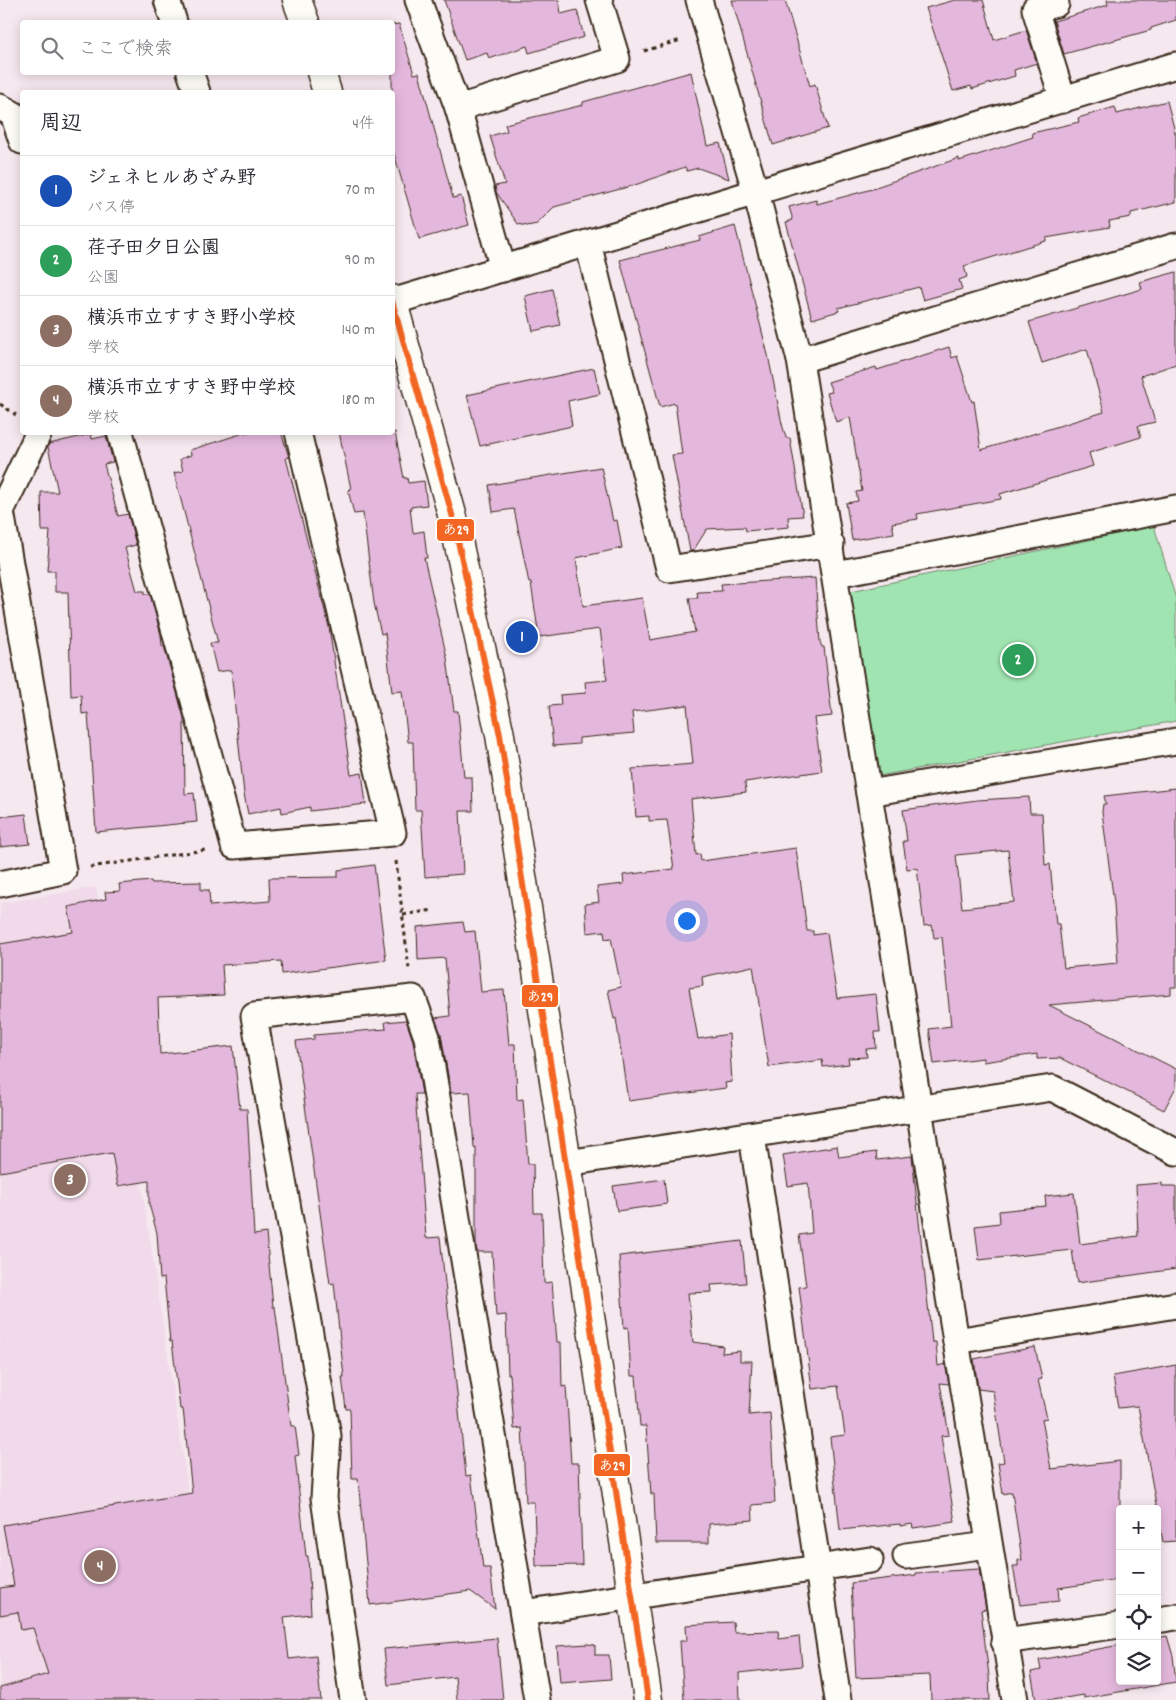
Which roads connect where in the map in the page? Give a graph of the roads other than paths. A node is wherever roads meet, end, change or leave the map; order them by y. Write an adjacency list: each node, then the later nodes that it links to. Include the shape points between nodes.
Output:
1 (167, 0): 7 (street)
2 (297, 0): 8 (street)
3 (418, 0): 16 (street)
4 (599, 0): 16 (street, via 617,59)
5 (699, 0): 18 (street)
6 (1056, 4): 14 (street, via 1035,9)
7 (173, 20)
8 (304, 20)
9 (1176, 65): 14 (street)
10 (191, 75): 12 (street)
11 (322, 75): 13 (street)
12 (196, 90)
13 (327, 90)
14 (1063, 100): 18 (street)
15 (0, 107): 17 (street, via 13,114)
16 (458, 108): 21 (street)
17 (20, 135)
18 (756, 193): 19 (street); 24 (street)
19 (588, 243): 21 (street); 29 (street, via 669,570)
20 (1176, 246): 24 (street)
21 (503, 269): 22 (street)
22 (395, 300)
23 (395, 308): 37 (street, via 453,518 500,735)
24 (800, 360): 29 (street)
25 (38, 435): 33 (street, via 1,511 62,871)
26 (121, 435): 27 (street, via 234,846 393,833)
27 (299, 435)
28 (1176, 508): 30 (street)
29 (831, 544): 30 (street)
30 (836, 574): 32 (street)
31 (1176, 741): 32 (street)
32 (869, 793): 34 (street)
33 (0, 884)
34 (920, 1108): 35 (street); 36 (street, via 1052,1088); 39 (street)
35 (752, 1136): 37 (street); 43 (street)
36 (1176, 1152)
37 (567, 1163): 44 (street)
38 (1176, 1305): 39 (street)
39 (956, 1341): 40 (street)
40 (988, 1544): 41 (street); 49 (street)
41 (906, 1556)
42 (870, 1560): 43 (street)
43 (817, 1568): 44 (street); 53 (street)
44 (632, 1596): 45 (street); 52 (street)
45 (523, 1613): 50 (street, via 427,1037 413,998 254,1016 328,1436 324,1498); 51 (street)
46 (1176, 1617): 47 (street)
47 (1161, 1619)
48 (1116, 1626): 49 (street)
49 (1004, 1641): 54 (street)
50 (353, 1700)
51 (537, 1700)
52 (648, 1700)
53 (838, 1700)
54 (1015, 1700)

